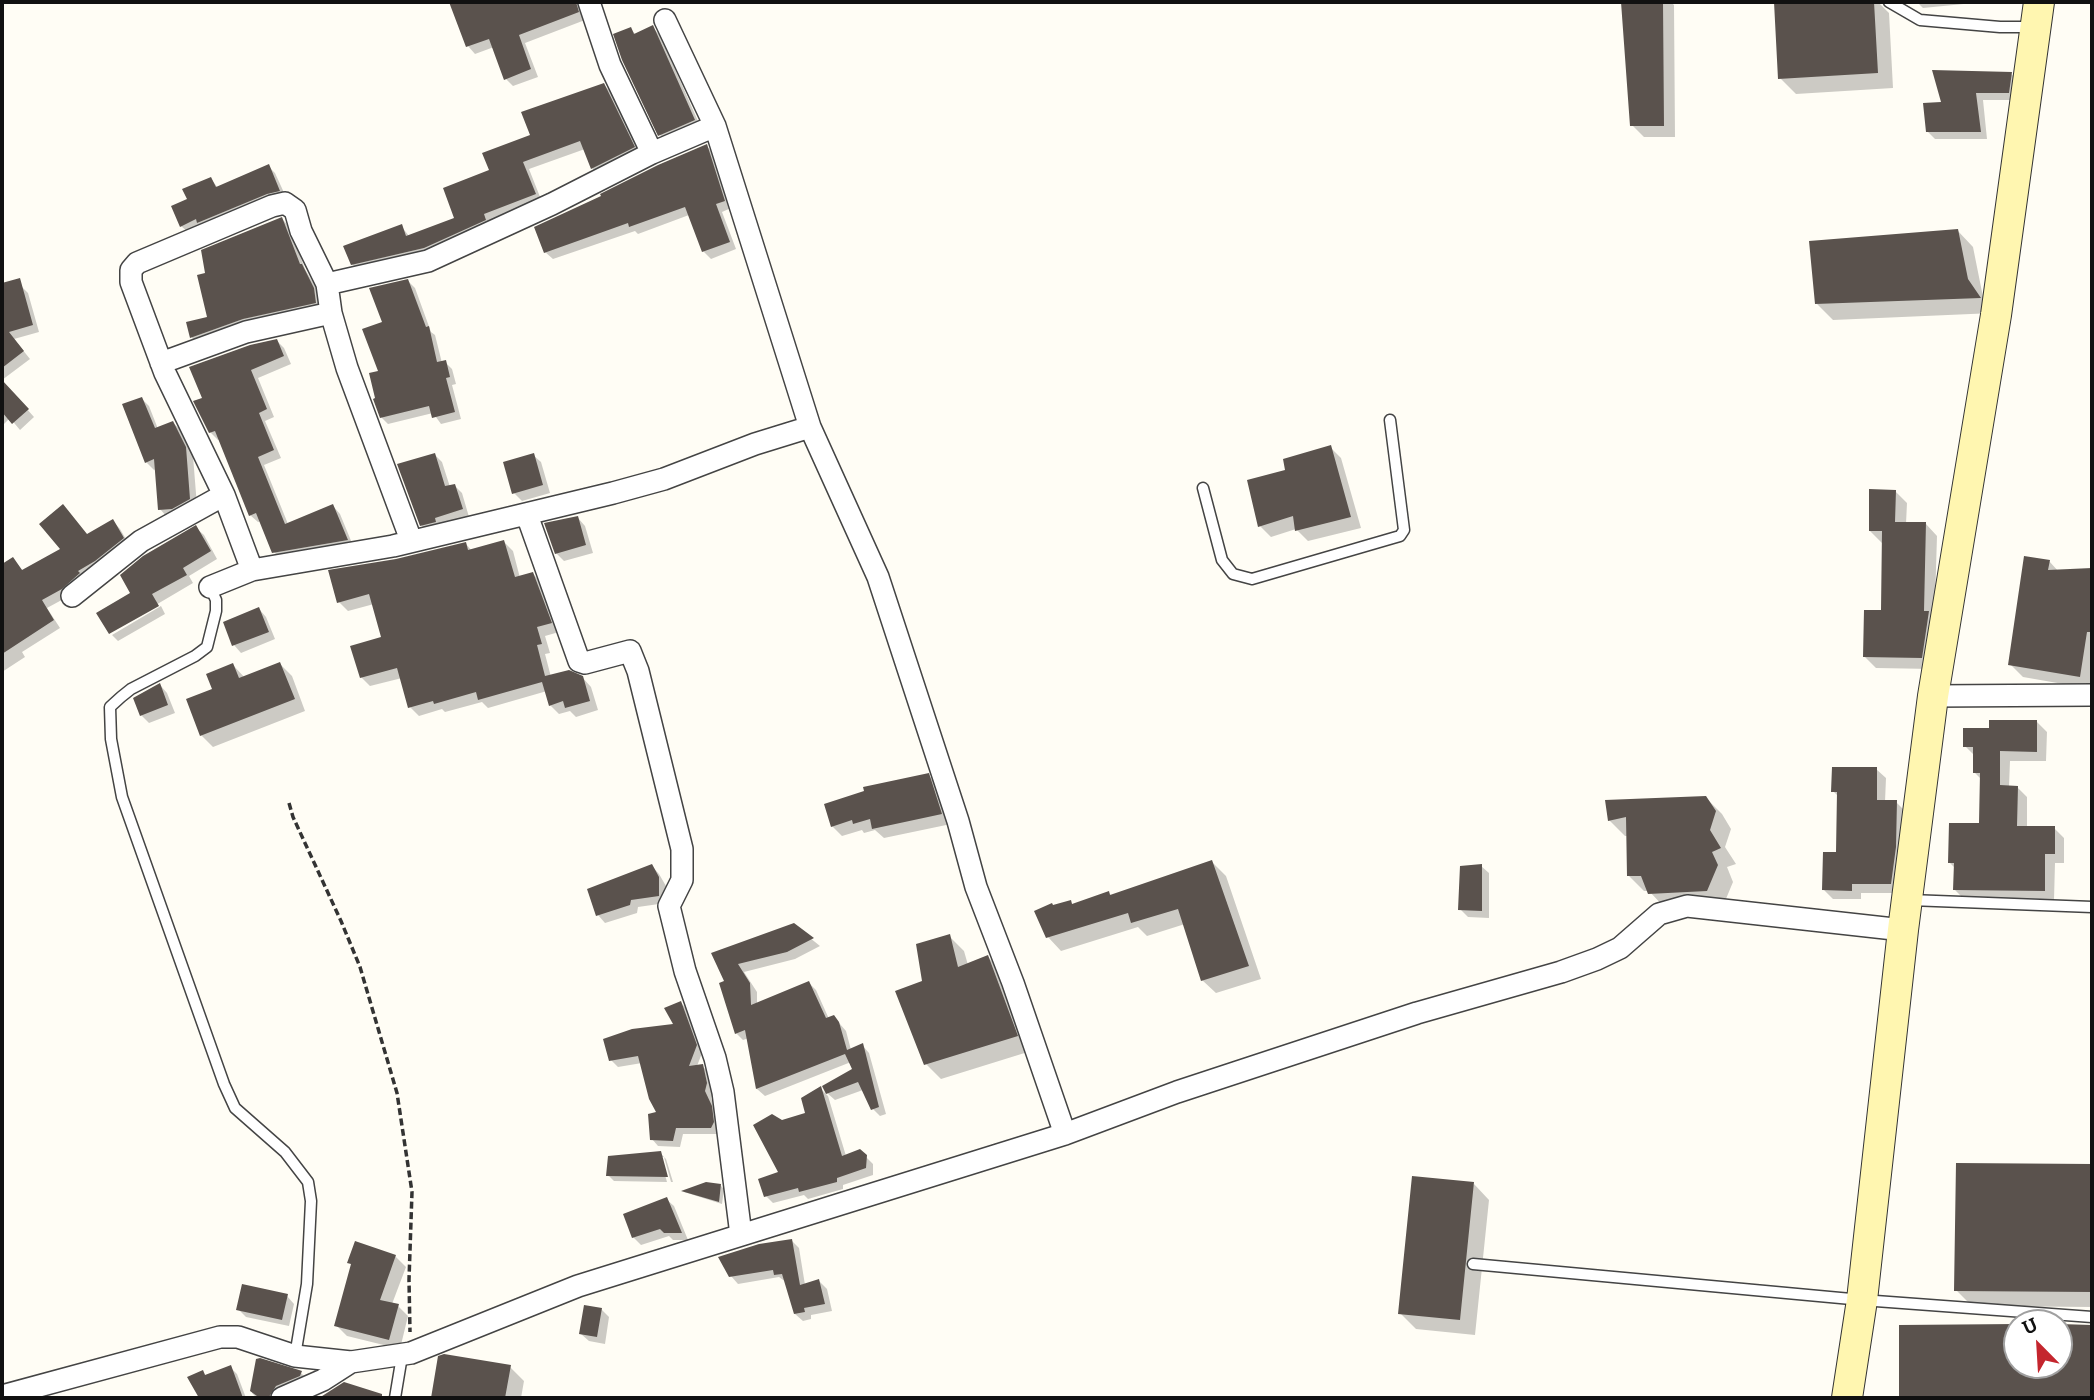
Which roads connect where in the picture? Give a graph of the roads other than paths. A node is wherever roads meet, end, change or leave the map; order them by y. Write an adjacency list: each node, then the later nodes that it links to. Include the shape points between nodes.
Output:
1 (589, 2): 6 (street, via 610,65)
2 (1889, 2): 3 (lane, via 1920,20 2000,27)
3 (2037, 14): 20 (main road, via 1996,315)
4 (665, 20): 5 (street)
5 (715, 126): 6 (street); 11 (street)
6 (652, 153): 7 (street, via 428,261)
7 (327, 284): 8 (street); 9 (street, via 295,210 285,203 137,262 131,282)
8 (331, 313): 9 (street, via 246,332); 15 (street, via 363,415)
9 (161, 363): 13 (street)
10 (1390, 419): 12 (lane, via 1404,530 1400,536 1252,579 1233,573 1222,560)
11 (810, 427): 14 (street, via 664,479); 24 (street, via 878,577 976,887)
12 (1203, 488)
13 (224, 495): 16 (street); 18 (street, via 141,541)
14 (527, 515): 15 (street); 25 (street, via 579,661 630,652 638,671 682,849 682,880 669,906 723,1092)
15 (411, 540): 16 (street)
16 (252, 570): 17 (street)
17 (210, 587): 30 (lane, via 216,611 206,647 131,689 110,707 111,739 121,797 224,1084 235,1108 285,1152 308,1182 307,1284)
18 (72, 596)
19 (2092, 695): 20 (street)
20 (1933, 696): 21 (main road)
21 (1908, 900): 22 (lane); 23 (main road)
22 (2092, 907)
23 (1903, 930): 24 (street, via 1687,906 1659,914 1620,947 1597,959 1177,1091); 27 (main road)
24 (1065, 1134): 25 (street)
25 (741, 1235): 29 (street, via 578,1286)
26 (1473, 1264): 27 (lane)
27 (1862, 1300): 28 (lane); 35 (main road)
28 (2092, 1317)
29 (406, 1354): 31 (street); 34 (lane)
30 (295, 1356): 31 (street); 32 (street, via 238,1337 220,1337)
31 (351, 1362): 33 (street)
32 (2, 1395)
33 (282, 1398)
34 (395, 1398)
35 (1847, 1398)

